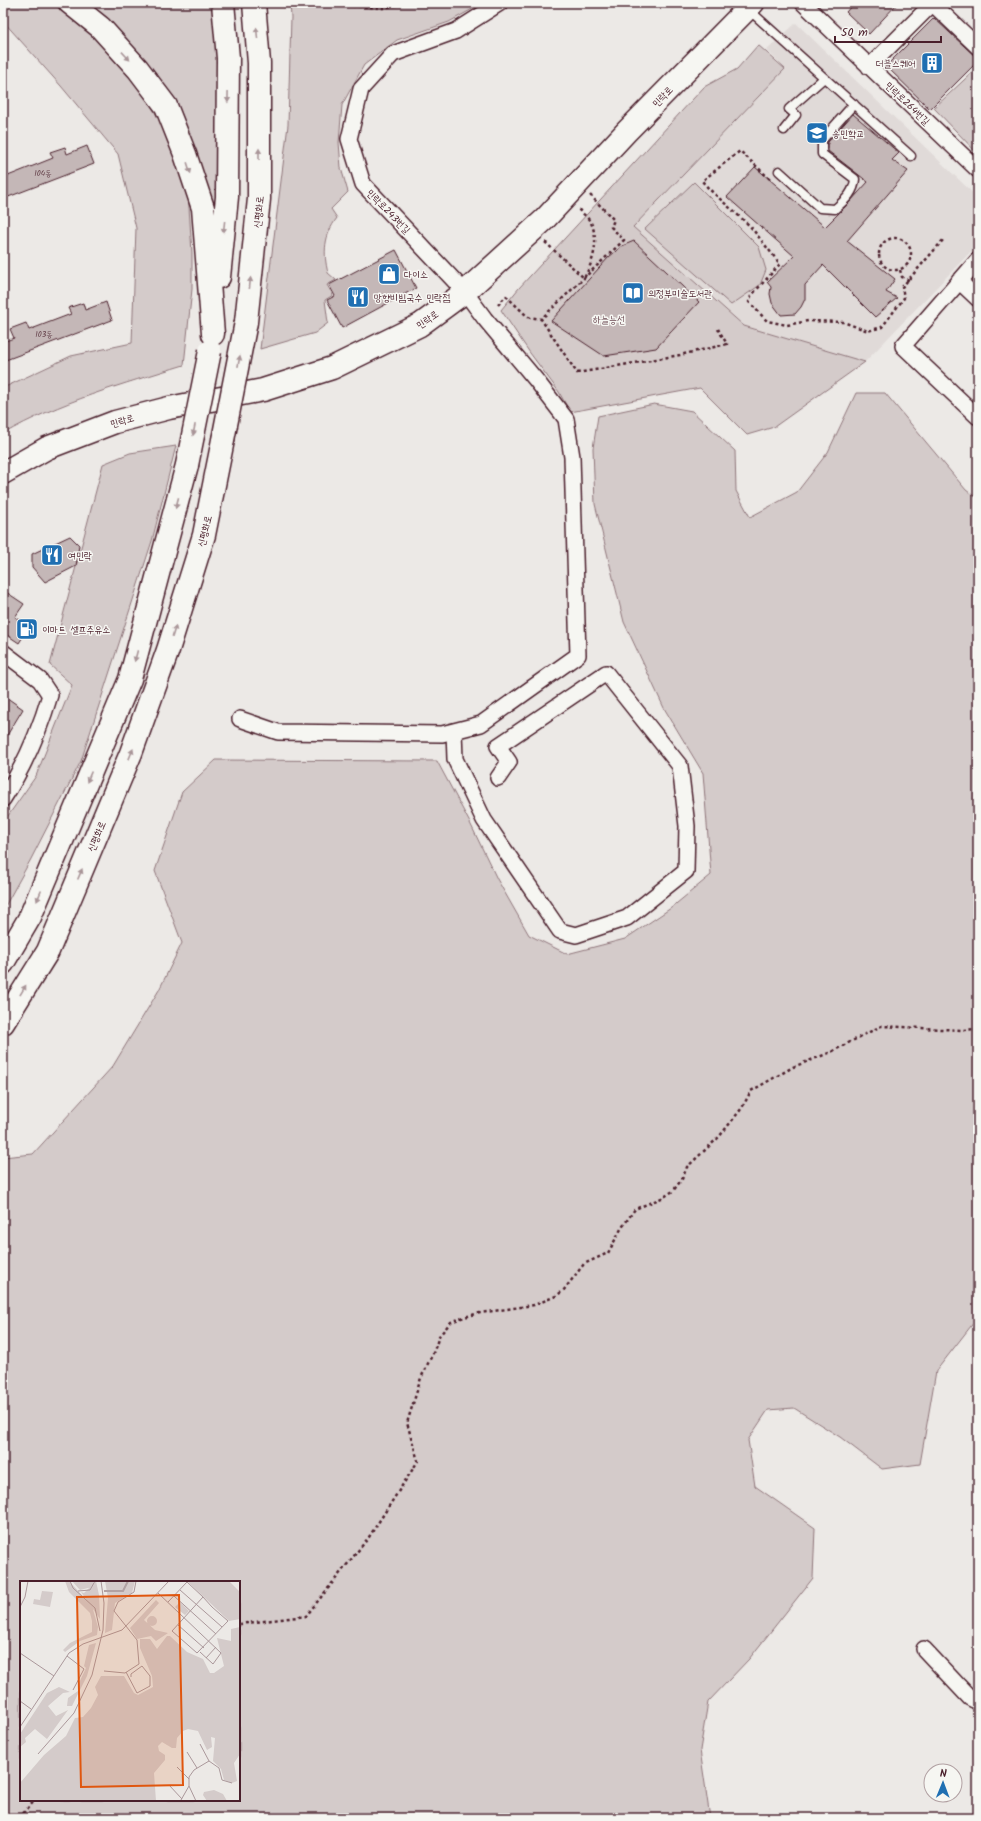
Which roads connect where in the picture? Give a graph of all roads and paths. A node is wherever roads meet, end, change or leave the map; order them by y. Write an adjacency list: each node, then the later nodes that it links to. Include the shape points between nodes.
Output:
1 (70, 3): 31 (main road, one-way to 31, via 100,27 138,69 166,106 203,208)
2 (223, 3): 31 (main road, one-way to 31, via 228,58 227,197)
3 (254, 3): 40 (main road, 신평화로, one-way to 3, bridge, via 48,951 131,753 168,650 204,535 246,322 259,199 259,63)
4 (316, 3): 5 (path, via 383,8)
5 (407, 3)
6 (500, 3): 26 (street, 민락로243번길, via 456,31 394,54 361,89 349,139 363,184)
7 (803, 3): 11 (street, 민락로264번길)
8 (933, 3): 10 (street); 11 (street)
9 (750, 6): 12 (lane); 18 (main road, 민락로)
10 (978, 48)
11 (869, 67): 16 (street, 민락로264번길)
12 (824, 78): 13 (lane); 14 (lane, via 789,109 796,114)
13 (854, 104): 15 (lane); 17 (lane, via 822,140 822,154 855,179 848,198 835,209 820,208)
14 (784, 130)
15 (911, 156)
16 (978, 170)
17 (782, 173): 24 (path, via 774,183 740,151 702,181 750,226 780,264 751,296 749,302 767,321 787,325 808,321 843,322 868,331 882,327 904,298 902,287)
18 (572, 189): 19 (main road, 민락로); 23 (path, via 592,224 596,247); 23 (path, via 614,220 611,227 624,240)
19 (533, 230): 23 (path); 26 (main road, 민락로)
20 (944, 239): 24 (path)
21 (978, 260): 25 (street)
22 (900, 270): 22 (path, via 887,269 880,262 880,246 888,240 899,239 908,245 910,260); 24 (path, via 902,277)
23 (584, 278): 29 (path)
24 (909, 280)
25 (959, 281): 27 (street); 32 (street, via 903,346)
26 (465, 292): 33 (main road, 민락로, via 420,325 332,368 263,390 169,408 115,422 47,448); 36 (street, 민락로243번길, via 566,419 572,457 578,655 481,724)
27 (978, 299)
28 (498, 305): 29 (path, via 506,296 528,317)
29 (541, 319): 30 (path, via 577,373 727,344)
30 (718, 329)
31 (212, 342): 39 (main road, one-way to 39, bridge, via 187,465 130,679 30,918)
32 (978, 417)
33 (3, 473)
34 (3, 652): 38 (street, via 40,680 50,696 42,722 17,778)
35 (240, 719): 36 (street, via 278,732 442,734)
36 (454, 731): 37 (street, via 455,759 484,820 560,931 576,935 627,918 686,871 687,826 680,766 606,673 498,746 508,762)
37 (498, 778)
38 (3, 799)
39 (3, 963)
40 (3, 1023)
41 (978, 1029): 42 (path, via 881,1026 829,1053 793,1067 751,1092 719,1137 687,1167 673,1191 635,1209 608,1253 584,1264 563,1291 534,1305 464,1316 451,1322 439,1336 421,1378 407,1423 418,1461 369,1538 306,1616)
42 (240, 1624)
43 (924, 1649): 44 (street, via 970,1698)
44 (978, 1702)
45 (34, 1801): 46 (path)
46 (19, 1818)

